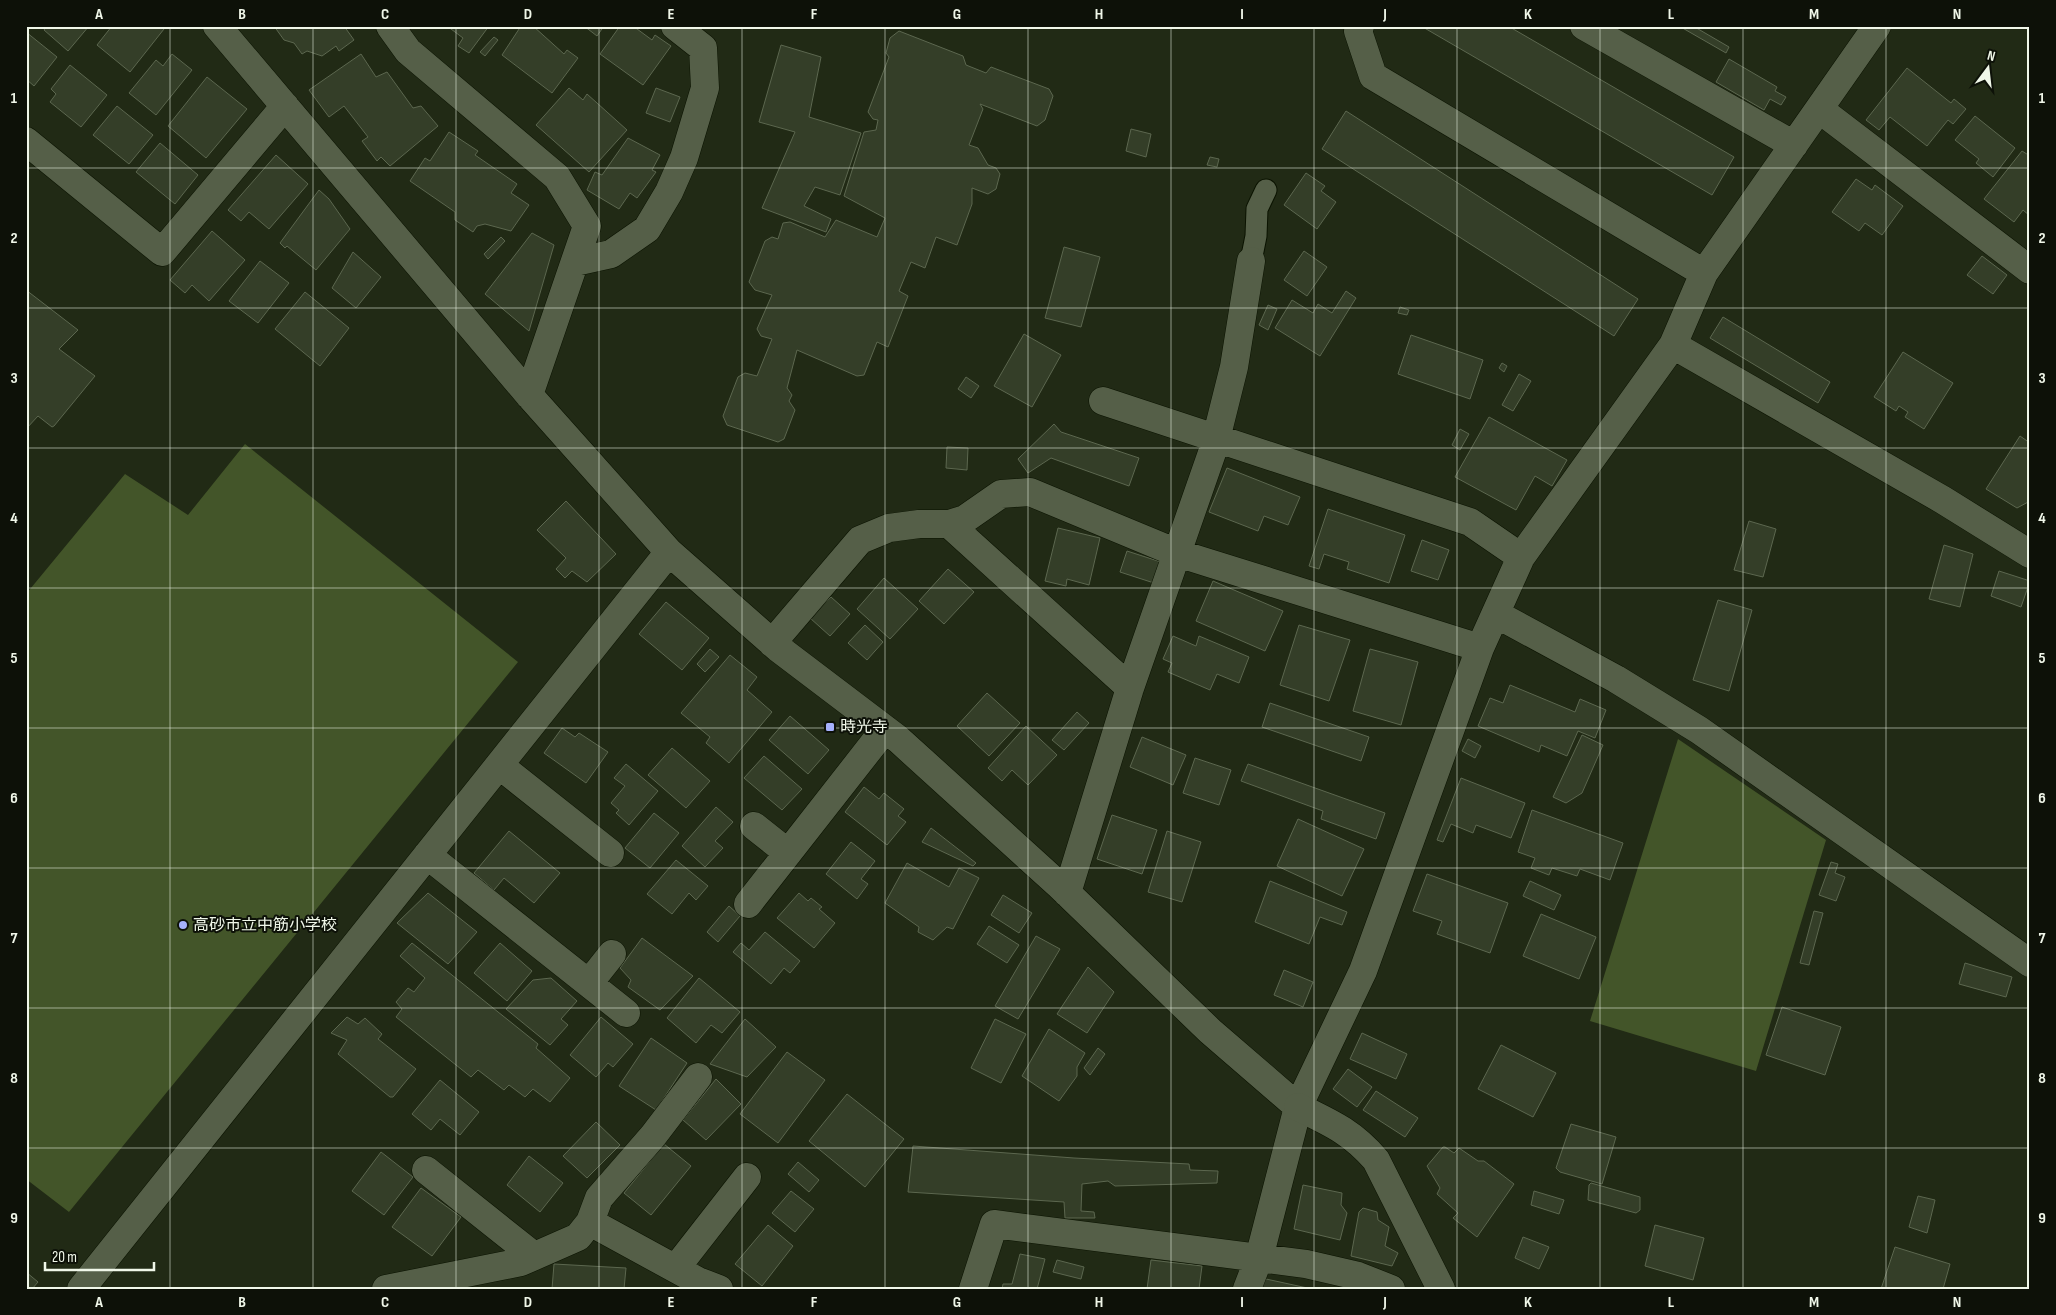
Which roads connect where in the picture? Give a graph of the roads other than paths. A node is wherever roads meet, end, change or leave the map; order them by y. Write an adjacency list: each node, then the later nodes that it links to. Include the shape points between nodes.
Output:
1 (217, 26): 7 (street)
2 (390, 26): 13 (street, via 408,52 557,177 587,226)
3 (675, 26): 13 (street, via 703,48 705,88 684,158 669,192 647,228 611,254)
4 (1360, 26): 15 (street, via 1358,31 1373,76)
5 (1584, 26): 10 (street)
6 (1877, 26): 8 (street)
7 (285, 106): 9 (street, via 162,252); 17 (street)
8 (1819, 109): 10 (street); 14 (street)
9 (26, 140)
10 (1794, 145): 15 (street)
11 (1266, 190): 12 (lane, via 1257,209)
12 (1251, 261): 19 (street, via 1234,367)
13 (575, 262): 17 (street)
14 (2030, 270)
15 (1704, 273): 16 (street)
16 (1672, 345): 23 (street, via 1943,500); 24 (street)
17 (529, 395): 21 (street)
18 (1103, 401): 19 (street)
19 (1216, 440): 22 (street); 24 (street, via 1470,522)
20 (949, 524): 22 (street, via 966,519 1001,494 1030,492); 26 (street, via 890,528 860,540); 28 (street)
21 (669, 552): 26 (street); 30 (street)
22 (1177, 552): 27 (street); 28 (street)
23 (2030, 554)
24 (1521, 558): 25 (street)
25 (1496, 614): 27 (street); 38 (street, via 1616,679 1700,730)
26 (772, 643): 29 (street)
27 (1480, 648): 42 (street, via 1363,971)
28 (1130, 688): 35 (street)
29 (885, 729): 33 (street); 35 (street)
30 (499, 765): 32 (street); 34 (street)
31 (754, 826): 33 (street)
32 (610, 853)
33 (788, 853): 36 (street)
34 (427, 855): 39 (street); 49 (street)
35 (1067, 893): 42 (street, via 1210,1031)
36 (748, 904)
37 (612, 954): 39 (street)
38 (2030, 963)
39 (589, 983): 40 (street)
40 (626, 1014)
41 (698, 1077): 45 (street, via 653,1136 599,1198)
42 (1298, 1107): 47 (street); 55 (street, via 1341,1128 1362,1143 1376,1160)
43 (426, 1170): 46 (street)
44 (747, 1177): 48 (street)
45 (590, 1222): 46 (street, via 578,1237); 48 (street)
46 (534, 1256): 50 (street, via 521,1262)
47 (1259, 1258): 52 (street, via 994,1224); 53 (street); 54 (street, via 1341,1272)
48 (676, 1268): 51 (street)
49 (81, 1289)
50 (386, 1289)
51 (719, 1289)
52 (973, 1289)
53 (1247, 1289)
54 (1391, 1289)
55 (1442, 1289)

